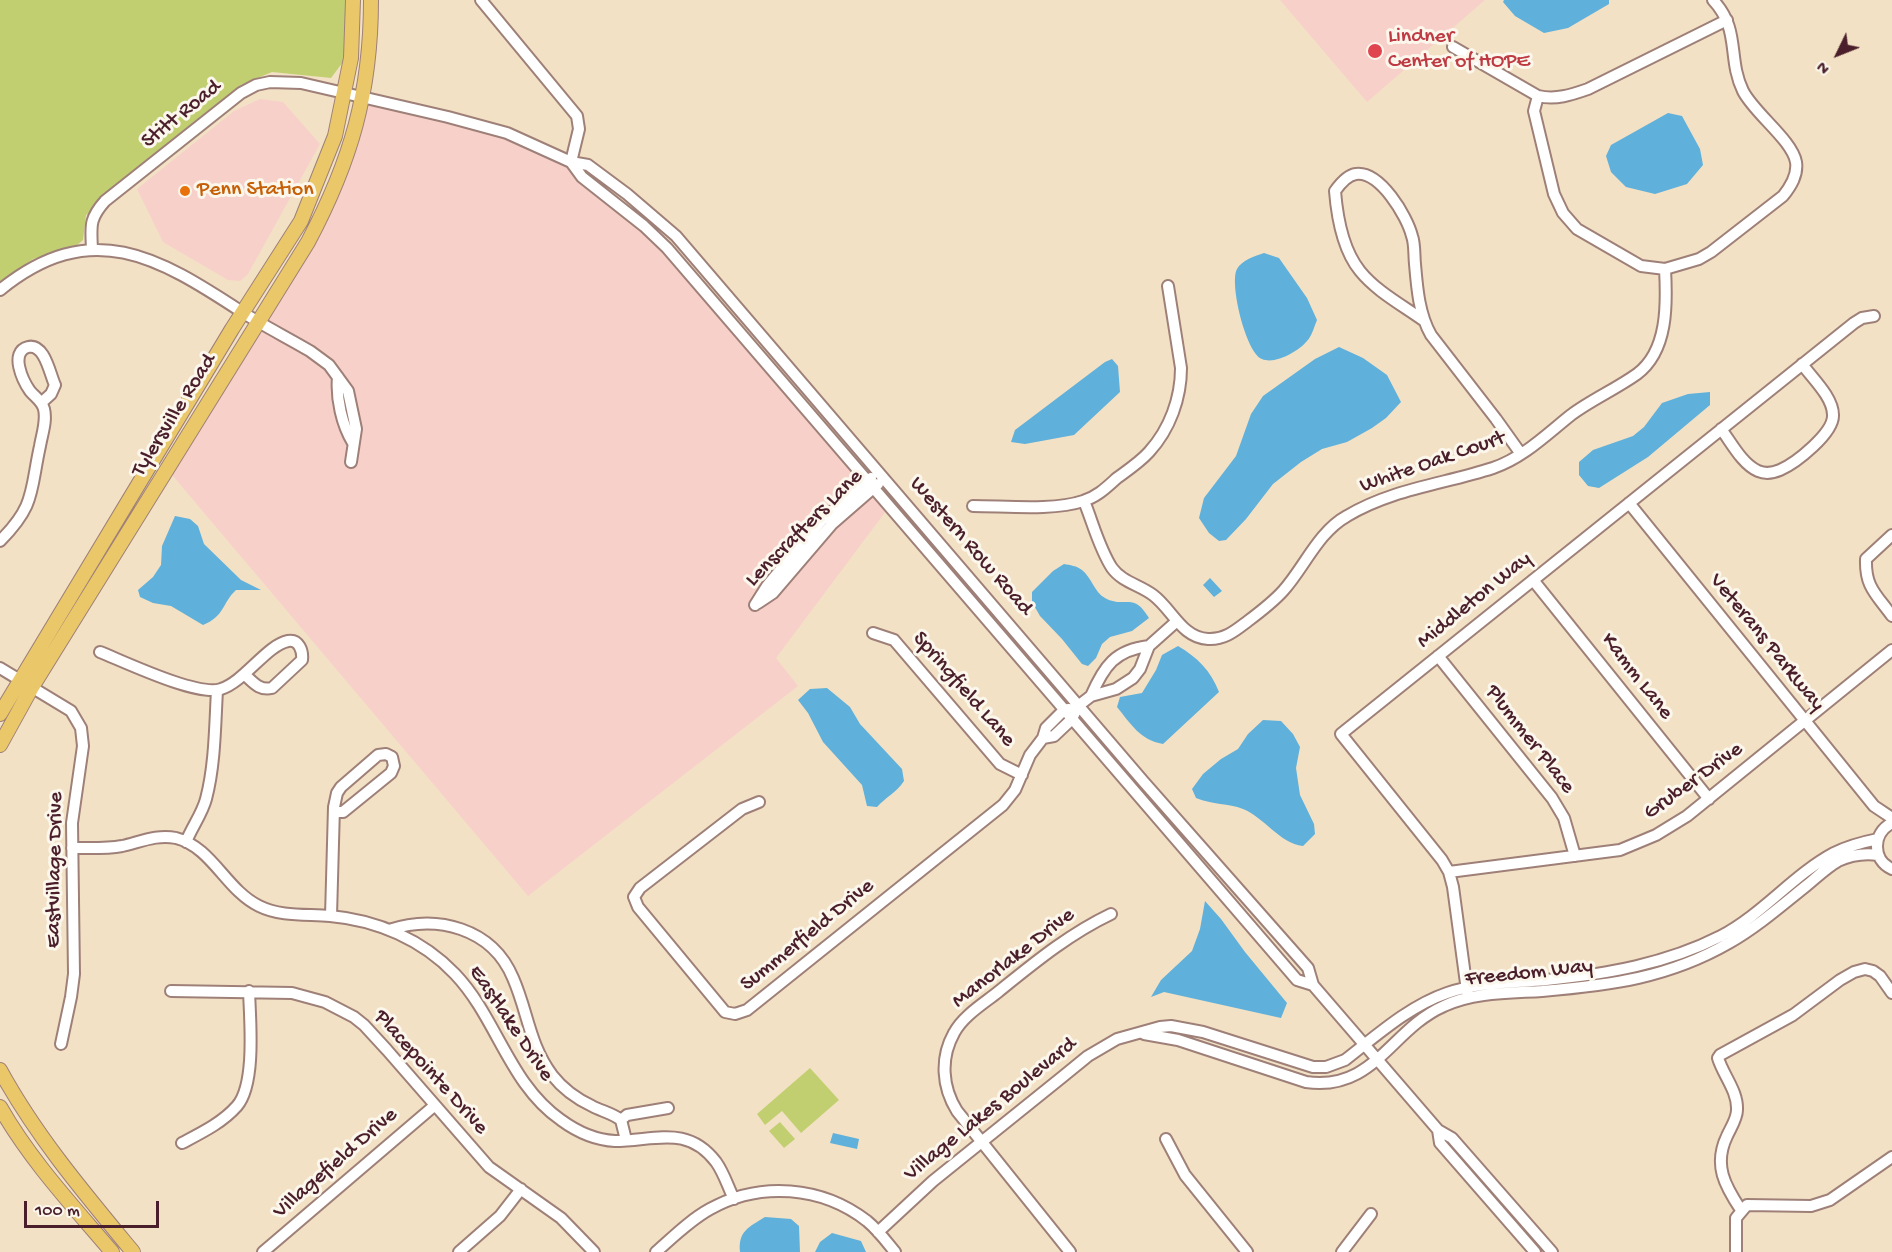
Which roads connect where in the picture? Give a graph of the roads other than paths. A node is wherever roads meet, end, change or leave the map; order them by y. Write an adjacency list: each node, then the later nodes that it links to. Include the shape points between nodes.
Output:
1 (353, 0): 7 (main road, via 351,58)
2 (371, 0): 9 (main road, via 370,55)
3 (481, 0): 10 (street, via 577,116 579,129)
4 (1713, 0): 5 (street)
5 (1727, 20): 8 (street, via 1588,89 1567,96); 12 (street, via 1744,93 1790,148 1796,161 1795,174 1783,196 1711,252)
6 (1453, 47): 8 (street)
7 (344, 93): 9 (street, Western Row Road); 11 (street, Stitt Road, via 284,81 256,85 241,93 105,201 91,226); 15 (main road, Tylersville Road, via 335,136 301,221)
8 (1538, 96): 12 (street, via 1534,111 1554,194 1563,213 1577,229 1641,266)
9 (363, 98): 10 (street, Western Row Road, via 501,131); 18 (main road, Tylersville Road, via 327,207)
10 (571, 162): 24 (street, Western Row Road, via 588,165 676,236); 25 (street, Western Row Road, via 582,177 667,248)
11 (92, 249): 14 (street, via 38,265); 15 (street, via 128,253 160,263)
12 (1665, 269): 22 (street, White Oak Court, via 1666,316 1653,356 1639,373 1574,413)
13 (1168, 286): 26 (street, via 1181,368 1175,407 1148,453 1107,488)
14 (0, 290)
15 (243, 312): 18 (street); 41 (main road, Tylersville Road)
16 (1874, 316): 19 (street, Middleton Way, via 1854,323)
17 (1423, 320): 17 (street, via 1413,236 1398,203 1370,177 1356,174 1343,180 1335,190 1336,211 1350,254 1360,271 1380,290); 22 (street)
18 (259, 321): 23 (street, via 321,358 348,391 356,429); 41 (main road, Tylersville Road)
19 (1802, 364): 21 (street, Middleton Way); 21 (street, via 1825,395 1833,416 1825,435 1798,457 1781,470 1758,471)
20 (41, 403): 20 (street, via 55,386 40,351 28,347 22,350 18,363 28,388); 30 (street, via 45,422 31,495 20,520)
21 (1721, 429): 27 (street, Middleton Way)
22 (1521, 454): 33 (street, White Oak Court, via 1492,468 1423,485 1344,517 1282,593 1229,635 1216,639 1196,636)
23 (351, 462)
24 (881, 475): 25 (street, Lenscrafters Lane); 44 (street, Western Row Road)
25 (870, 484): 25 (street, Lenscrafters Lane, via 822,520 766,586 755,605 773,593); 46 (street, Western Row Road)
26 (1084, 501): 28 (street, via 1050,506); 33 (street, White Oak Court, via 1113,569 1152,594)
27 (1629, 503): 31 (street, Middleton Way); 47 (street, Veterans Parkway)
28 (973, 506)
29 (1892, 535): 32 (street, via 1866,559 1866,575 1869,586)
30 (0, 541)
31 (1533, 580): 38 (street, Middleton Way); 50 (street, Kamm Lane)
32 (1892, 616)
33 (1177, 621): 35 (street)
34 (873, 633): 49 (street, Springfield Lane, via 894,640 1000,764)
35 (1149, 646): 43 (street, via 1131,649 1113,660); 43 (street, via 1133,678 1116,689)
36 (100, 651): 42 (street, via 196,689)
37 (1892, 651): 47 (street, Gruber Drive)
38 (1438, 656): 60 (street, Plummer Place, via 1552,798); 62 (street, Middleton Way, via 1341,734)
39 (0, 668): 41 (street, Eastvillage Drive)
40 (244, 674): 40 (street, via 289,641 295,642 303,653 302,660 272,688 258,687); 42 (street)
41 (25, 683): 45 (main road, Tylersville Road); 48 (main road, Tylersville Road); 58 (street, Eastvillage Drive, via 71,711 81,728 83,746)
42 (217, 690): 57 (street, via 206,798)
43 (1091, 696): 44 (street)
44 (1078, 706): 46 (street); 67 (street, Western Row Road, via 1308,968)
45 (0, 714)
46 (1068, 715): 49 (street, Summerfield Drive, via 1054,736 1043,738); 67 (street, Western Row Road, via 1297,980)
47 (1804, 722): 50 (street, Gruber Drive); 52 (street, Veterans Parkway)
48 (0, 744)
49 (1022, 775): 51 (street, Summerfield Drive, via 1003,805 747,1010 735,1014 725,1012 638,907 634,897 640,888 742,809)
50 (1709, 799): 60 (street, Gruber Drive, via 1671,827 1637,844)
51 (759, 802)
52 (1874, 806): 54 (street, Veterans Parkway); 56 (street, via 1879,821)
53 (334, 812): 53 (street, via 341,787 378,755 392,757 391,773 343,812); 64 (street)
54 (1892, 818)
55 (1892, 823): 56 (street)
56 (1878, 838): 59 (street); 66 (street, Freedom Way, via 1826,858)
57 (186, 842): 58 (street, Eastlake Drive, via 155,837 122,846); 64 (street, Eastlake Drive, via 259,906 285,914)
58 (72, 848): 73 (street, Eastvillage Drive, via 74,974)
59 (1878, 855): 61 (street); 66 (street, Freedom Way, via 1857,854 1838,861 1753,928)
60 (1575, 856): 62 (street, Gruber Drive)
61 (1892, 869)
62 (1449, 872): 71 (street, Middleton Way)
63 (1111, 914): 84 (street, Manorlake Drive, via 1052,948 954,1032 944,1065 948,1093)
64 (331, 916): 65 (street, Eastlake Drive)
65 (389, 930): 80 (street, via 408,923 442,924 467,931 489,945 513,977 536,1047 554,1077 579,1100); 83 (street, Eastlake Drive, via 427,951 467,988 523,1081 544,1107 589,1135)
66 (1700, 952): 71 (street, Freedom Way, via 1596,975)
67 (1313, 985): 74 (street, Western Row Road)
68 (171, 991): 69 (street, Placepointe Drive)
69 (249, 991): 77 (street, Placepointe Drive, via 306,996 354,1017); 85 (street, via 249,1074 245,1094 228,1115)
70 (1892, 993): 89 (street, via 1873,971 1854,972 1793,1016 1719,1055 1737,1111 1720,1156 1722,1174)
71 (1467, 994): 74 (street, Freedom Way, via 1448,992 1422,1004); 75 (street, Freedom Way, via 1434,1011)
72 (1138, 1033): 74 (street, Village Lakes Boulevard, via 1160,1027 1184,1027 1312,1067 1339,1063); 75 (street, via 1178,1040 1320,1084 1346,1080); 84 (street, Village Lakes Boulevard, via 1088,1056)
73 (61, 1044)
74 (1367, 1044): 75 (street, Western Row Road)
75 (1376, 1060): 81 (street, Western Row Road)
76 (0, 1070): 93 (main road, via 45,1142)
77 (434, 1106): 87 (street, Placepointe Drive, via 489,1167); 94 (street, Villagefield Drive)
78 (0, 1107): 92 (main road, via 38,1163)
79 (668, 1108): 80 (street, via 627,1114)
80 (621, 1120): 83 (street)
81 (1438, 1130): 102 (street, Western Row Road, via 1440,1143); 103 (street, Western Row Road, via 1452,1138)
82 (1166, 1139): 100 (street, via 1185,1174)
83 (626, 1140): 88 (street, Eastlake Drive, via 669,1136 696,1144 716,1163)
84 (982, 1142): 91 (street, Village Lakes Boulevard); 99 (street, Manorlake Drive)
85 (182, 1143)
86 (1892, 1157): 89 (street, via 1830,1200 1811,1206 1747,1205)
87 (521, 1189): 95 (street, via 500,1216); 96 (street, Placepointe Drive, via 561,1218)
88 (734, 1199): 91 (street, via 759,1192 800,1192 839,1204); 97 (street, via 708,1210)
89 (1741, 1210): 104 (street, via 1736,1218)
90 (1371, 1215): 101 (street)
91 (878, 1232): 98 (street)
92 (112, 1252)
93 (133, 1252)
94 (263, 1252)
95 (459, 1252)
96 (594, 1252)
97 (656, 1252)
98 (895, 1252)
99 (1071, 1252)
100 (1247, 1252)
101 (1342, 1252)
102 (1534, 1252)
103 (1552, 1252)
104 (1736, 1252)

